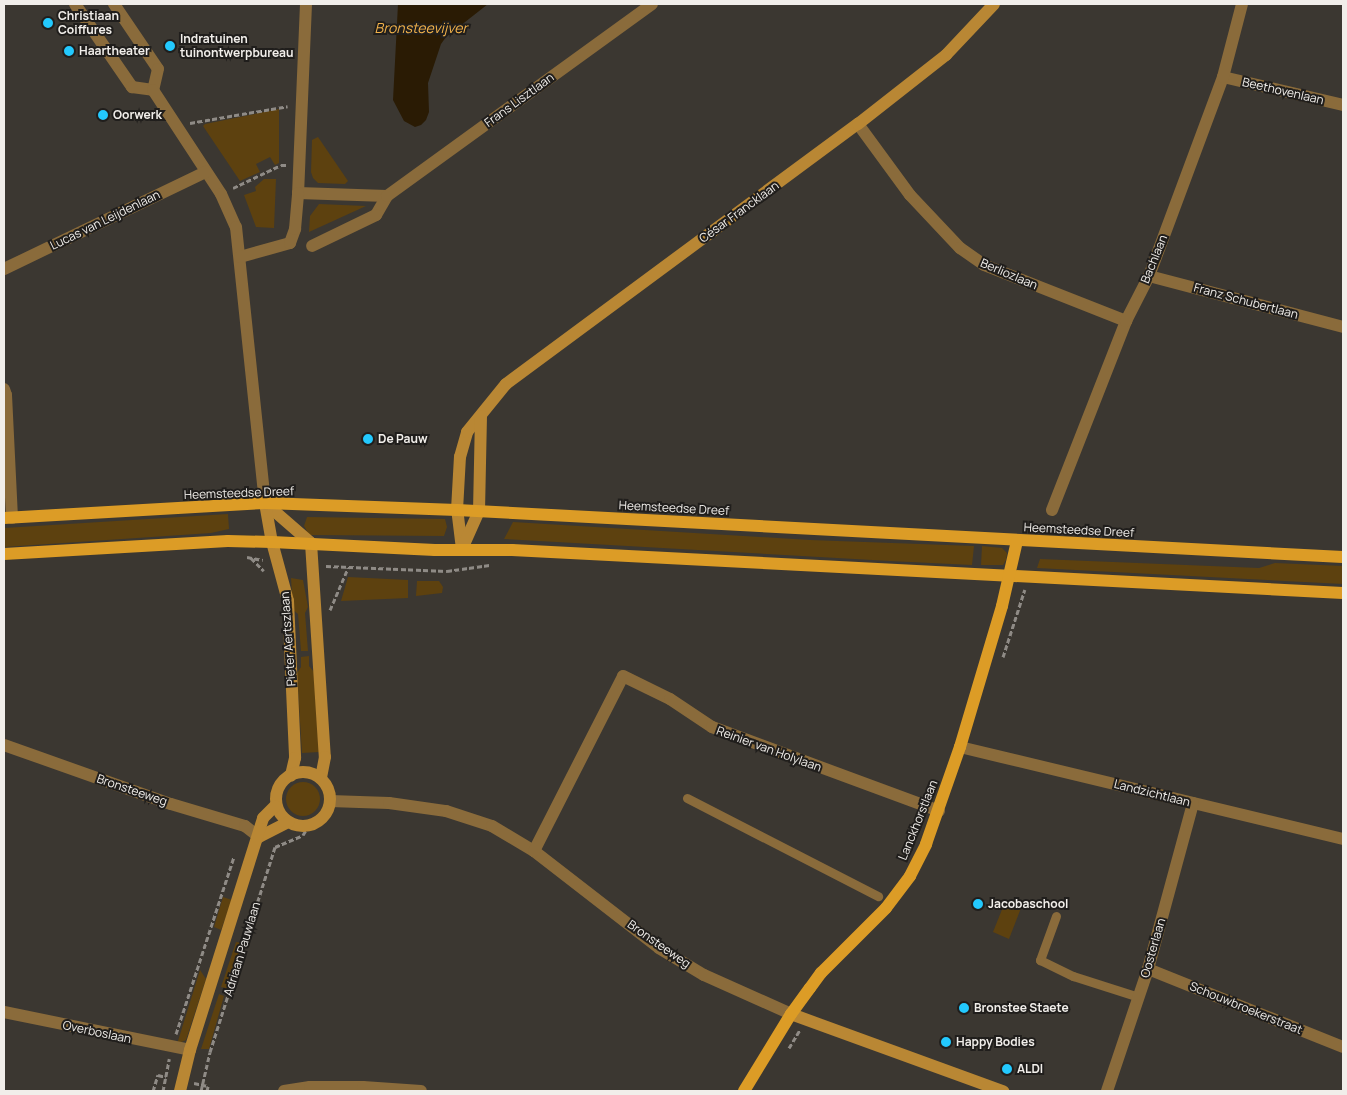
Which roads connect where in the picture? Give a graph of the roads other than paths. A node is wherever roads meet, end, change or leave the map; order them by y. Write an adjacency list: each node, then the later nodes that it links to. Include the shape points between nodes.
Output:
1 (75, 4): 8 (street, via 132,88)
2 (114, 4): 8 (street, via 158,69)
3 (306, 4): 12 (street)
4 (652, 4): 13 (street, Frans Lisztlaan)
5 (994, 4): 10 (street, César Francklaan, via 946,55)
6 (1242, 4): 7 (street, Bachlaan)
7 (1223, 77): 9 (street, Beethovenlaan); 17 (street, Bachlaan)
8 (156, 94): 11 (street, Pieter Aertszlaan)
9 (1343, 105)
10 (858, 124): 18 (street, Berliozlaan, via 910,194 960,248 984,265); 21 (street, César Francklaan, via 506,384)
11 (206, 172): 15 (street, Pieter Aertszlaan, via 222,194 236,227); 16 (street, Lucas van Leijdenlaan)
12 (298, 193): 13 (street); 15 (street, via 295,230 290,243)
13 (387, 196): 14 (street, Frans Lisztlaan, via 376,214)
14 (312, 246)
15 (240, 257): 22 (street, Pieter Aertszlaan)
16 (4, 269)
17 (1149, 276): 18 (street, Bachlaan); 19 (street, Franz Schubertlaan)
18 (1126, 321): 24 (street, Bachlaan)
19 (1343, 327)
20 (4, 389): 26 (street)
21 (481, 416): 23 (street, César Francklaan, via 467,432 460,457); 25 (street)
22 (265, 503): 23 (main road, Heemsteedse Dreef); 26 (main road, Heemsteedse Dreef); 28 (street, Pieter Aertszlaan); 29 (street)
23 (457, 510): 25 (main road, Heemsteedse Dreef); 30 (street, César Francklaan)
24 (1052, 510)
25 (479, 512): 27 (main road, Heemsteedse Dreef); 30 (street)
26 (8, 518)
27 (1017, 541): 32 (main road, Heemsteedse Dreef); 33 (main road, Lanckhorstlaan)
28 (272, 542): 29 (main road); 31 (main road, via 228,541); 37 (street, Pieter Aertszlaan, via 288,601 295,758)
29 (311, 544): 30 (main road); 38 (street, via 325,757)
30 (462, 549): 33 (main road)
31 (4, 554)
32 (1343, 557)
33 (1009, 575): 34 (main road); 36 (main road, Lanckhorstlaan)
34 (1343, 593)
35 (4, 745): 45 (street, Bronsteeweg, via 171,804 245,826)
36 (960, 747): 41 (street, Landzichtlaan); 43 (main road, Lanckhorstlaan)
37 (291, 776): 38 (street, via 303,771); 42 (street, via 277,788)
38 (321, 778): 40 (street, via 328,788)
39 (687, 798): 48 (lane)
40 (330, 801): 44 (street, via 325,814 314,824 302,826); 47 (street, Bronsteeweg, via 389,803 446,811 492,826)
41 (1193, 803): 46 (street, Landzichtlaan); 50 (street, Oosterlaan)
42 (275, 806): 44 (street); 45 (street, Adriaan Pauwlaan, via 264,818)
43 (939, 811): 47 (street, Reinier van Holylaan, via 712,727 670,699 623,676); 53 (main road, Lanckhorstlaan, via 910,876 886,908 822,973)
44 (288, 822): 45 (street)
45 (259, 837): 55 (street, Adriaan Pauwlaan)
46 (1343, 839)
47 (534, 851): 53 (street, Bronsteeweg, via 660,948 704,975)
48 (878, 896)
49 (1056, 916): 51 (lane, via 1040,960 1073,976)
50 (1148, 969): 51 (street, Oosterlaan); 54 (street, Schouwbroekerstraat)
51 (1139, 997): 61 (street, Oosterlaan)
52 (4, 1012): 55 (street, Overboslaan)
53 (791, 1014): 59 (main road, Lanckhorstlaan); 60 (street, Bronsteeweg)
54 (1343, 1047)
55 (190, 1050): 56 (street, Adriaan Pauwlaan)
56 (180, 1091)
57 (284, 1091): 58 (street, via 363,1087)
58 (421, 1091)
59 (744, 1091)
60 (999, 1091)
61 (1107, 1091)

